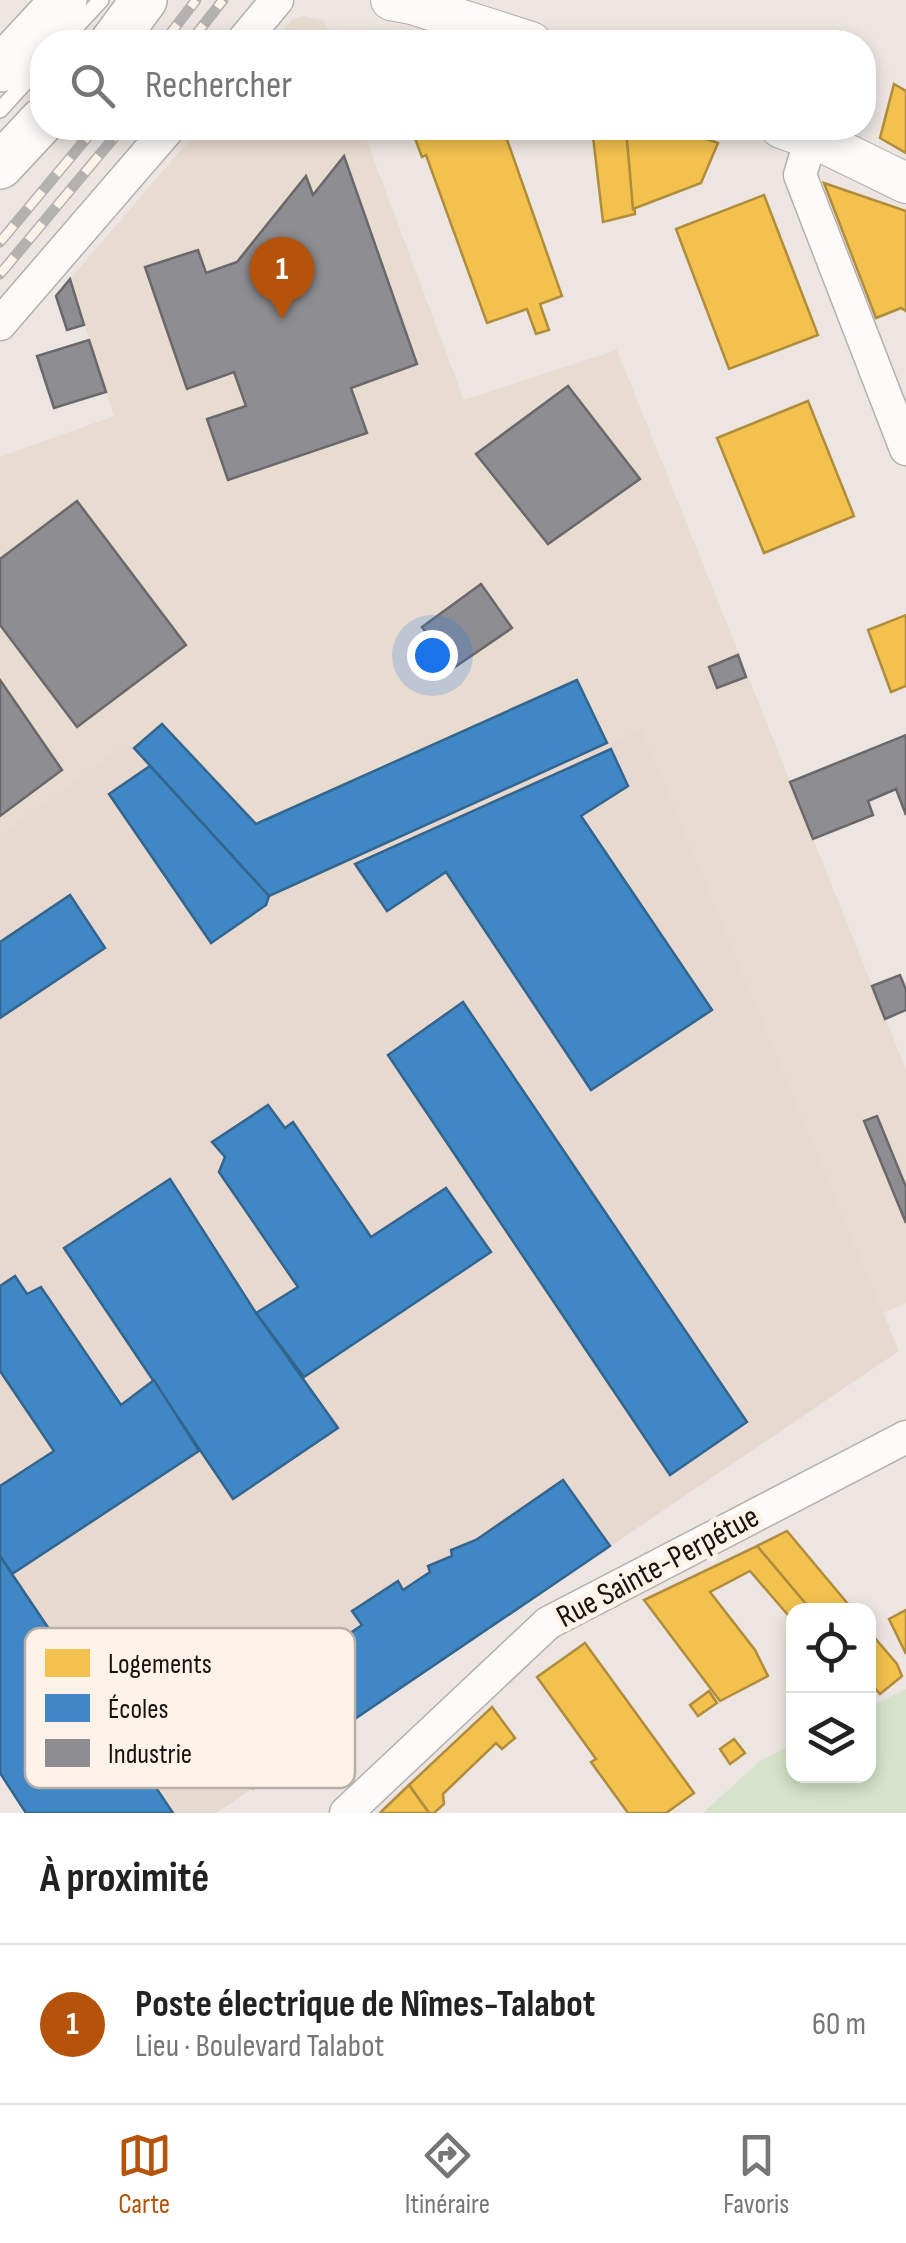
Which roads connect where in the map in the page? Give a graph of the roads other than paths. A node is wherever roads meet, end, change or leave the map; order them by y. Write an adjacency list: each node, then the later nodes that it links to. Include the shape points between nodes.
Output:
1 (64, 0): 6 (main road)
2 (100, 0): 7 (lane)
3 (144, 0): 8 (main road)
4 (277, 0): 9 (street)
5 (391, 0): 10 (street)
6 (36, 30)
7 (73, 30)
8 (122, 30)
9 (252, 30)
10 (495, 30)
11 (30, 37): 12 (main road)
12 (0, 69)
13 (30, 77): 14 (lane)
14 (0, 110)
15 (30, 135): 19 (main road)
16 (158, 140): 21 (street)
17 (797, 140): 22 (street, via 800,175)
18 (811, 140): 20 (street)
19 (0, 166)
20 (906, 183)
21 (0, 324)
22 (906, 449)
23 (906, 1436): 24 (street, Rue Sainte-Perpétue, via 548,1622)
24 (346, 1813)

